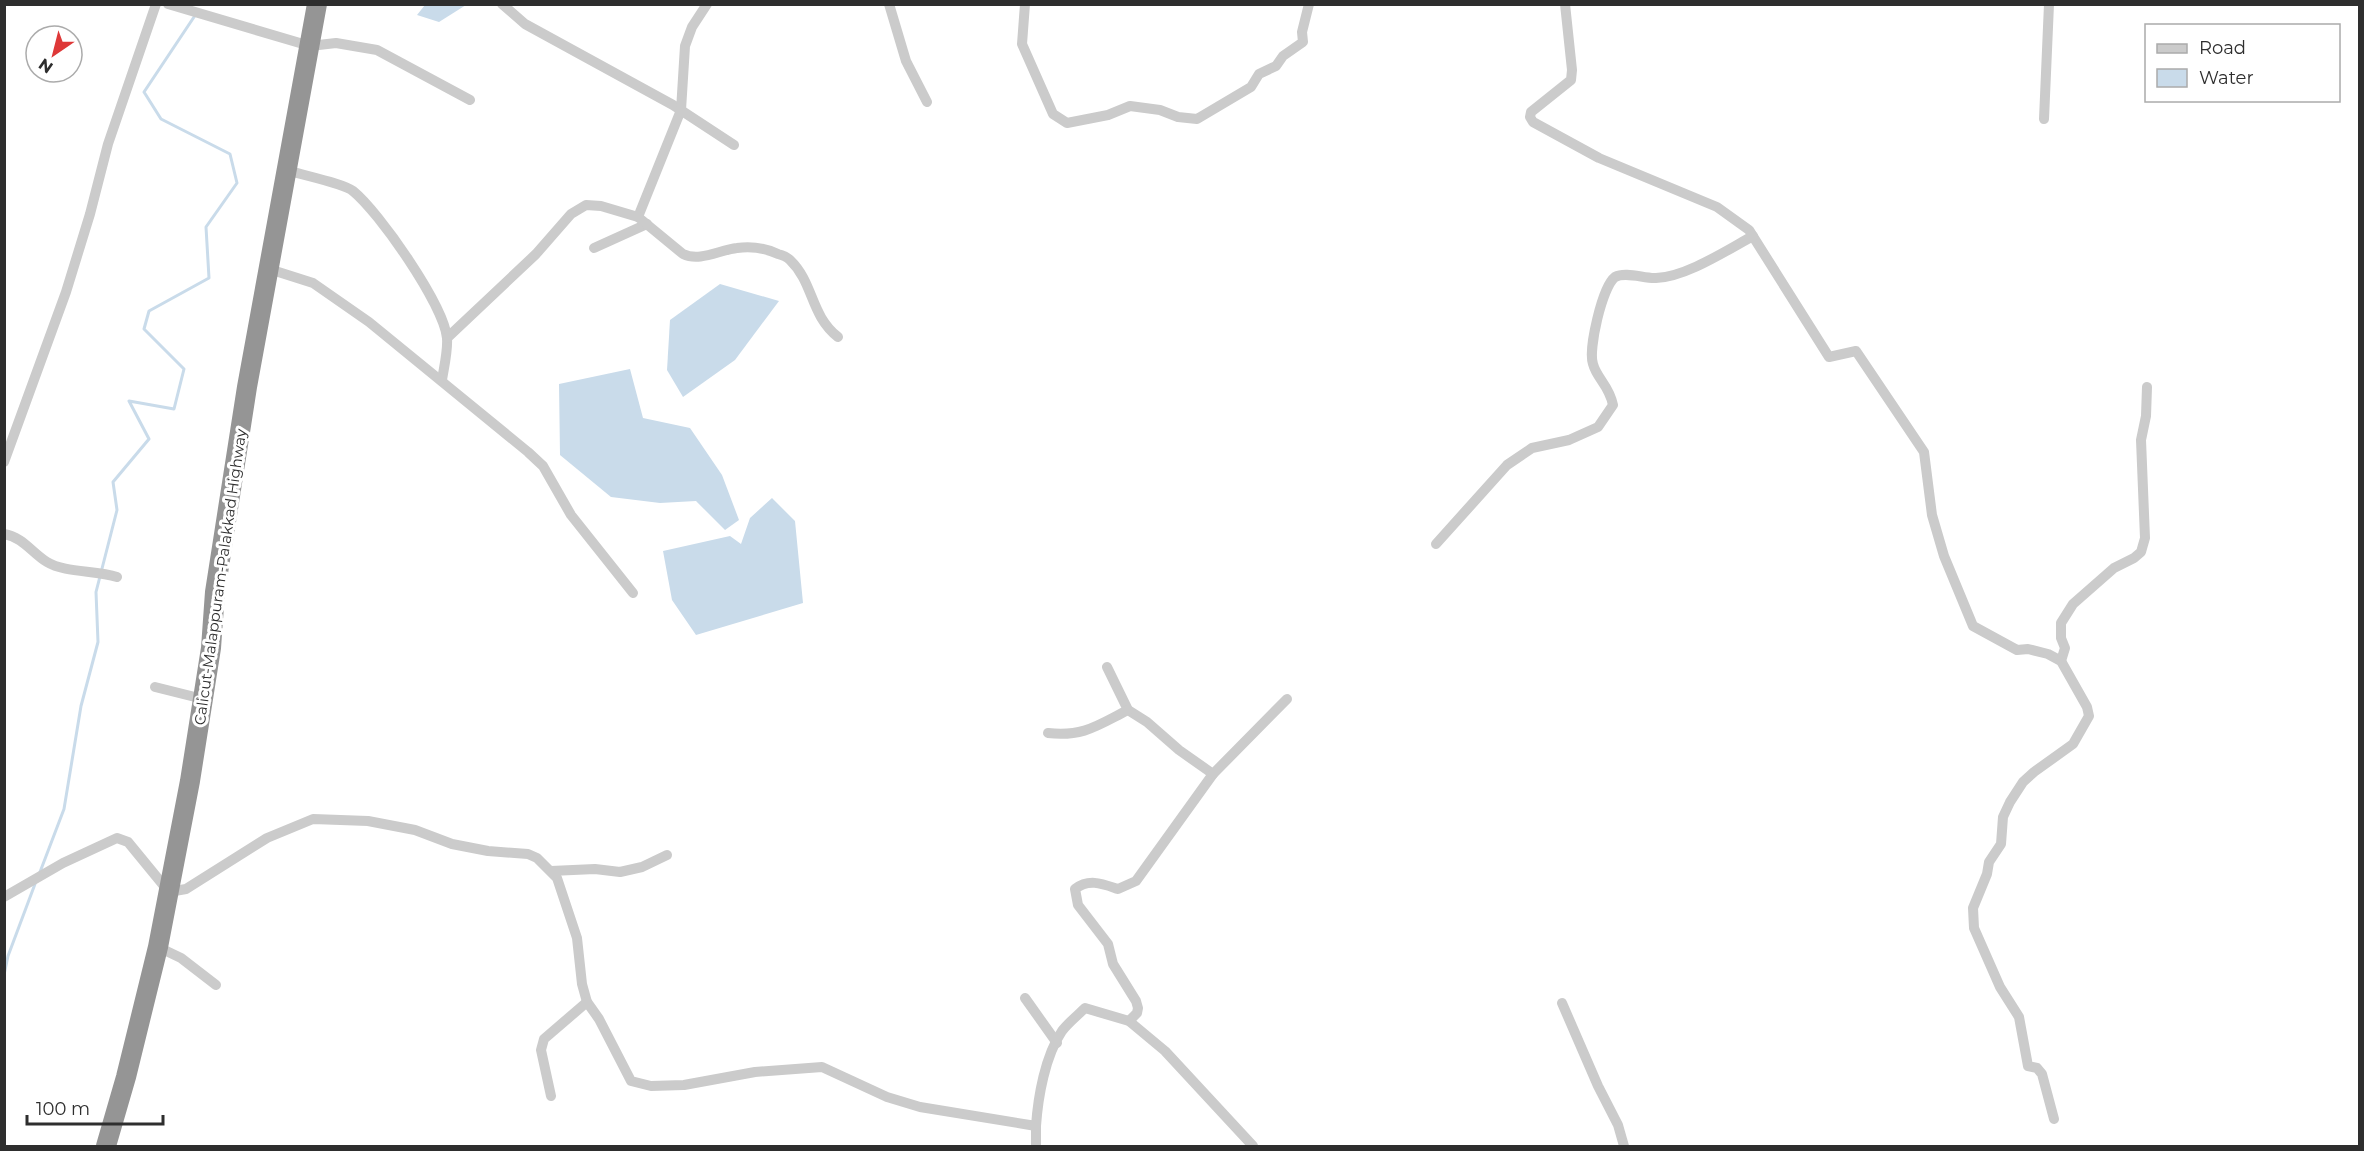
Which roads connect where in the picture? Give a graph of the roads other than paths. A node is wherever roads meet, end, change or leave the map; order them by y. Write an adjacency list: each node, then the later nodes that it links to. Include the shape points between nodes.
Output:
1 (156, 4): 26 (street, via 108,144 66,292)
2 (168, 4): 11 (street)
3 (317, 4): 11 (highway, Calicut-Malappuram-Palakkad Highway)
4 (502, 4): 14 (street, via 525,24)
5 (707, 4): 14 (street, via 685,46)
6 (889, 4): 13 (street, via 906,61)
7 (1025, 4): 8 (street, via 1022,44 1053,114 1067,123 1130,106 1197,119 1251,87 1259,74 1276,66 1303,42)
8 (1309, 4)
9 (1565, 4): 19 (street, via 1571,80 1531,112 1533,122 1599,158 1717,207)
10 (2049, 4): 15 (street)
11 (310, 46): 12 (street, via 336,42 376,50); 17 (highway, Calicut-Malappuram-Palakkad Highway)
12 (470, 100)
13 (927, 102)
14 (681, 110): 16 (street); 18 (street)
15 (2044, 119)
16 (734, 145)
17 (287, 170): 21 (highway, Calicut-Malappuram-Palakkad Highway); 23 (street, via 352,190 405,255 434,300)
18 (642, 221): 20 (street); 22 (street, via 691,258 736,248 765,248 789,258 804,278 819,317); 23 (street, via 601,206 586,205 571,214 536,254)
19 (1753, 236): 28 (street, via 1677,273 1658,278 1616,277 1606,288 1596,320 1592,364 1610,392 1613,405 1609,413 1598,427 1569,440 1532,448 1507,465); 31 (street, via 1829,357 1856,351 1924,452 1932,515 1973,626 2017,650 2028,649)
20 (594, 248)
21 (269, 268): 24 (street, via 313,284); 34 (highway, Calicut-Malappuram-Palakkad Highway, via 215,592)
22 (838, 337)
23 (447, 338): 24 (street)
24 (442, 380): 30 (street, via 543,466 571,515)
25 (2147, 387): 31 (street, via 2141,440 2145,538 2134,558 2114,568 2073,604 2061,623 2065,648)
26 (4, 462)
27 (4, 534): 29 (street, via 14,536 47,562)
28 (1436, 544)
29 (112, 576)
30 (633, 592)
31 (2061, 661): 51 (street, via 2090,716 2073,744 2023,782 2010,802 2002,817 2001,844 1989,862 1973,908 1974,928 2000,987 2019,1017 2028,1066 2043,1074)
32 (1107, 667): 36 (street)
33 (155, 687): 34 (street)
34 (203, 699): 41 (highway, Calicut-Malappuram-Palakkad Highway)
35 (1287, 699): 38 (street)
36 (1128, 710): 37 (street, via 1083,733); 38 (street)
37 (1048, 733)
38 (1213, 774): 48 (street, via 1136,881 1118,889 1095,882 1075,889 1078,905 1108,944 1113,964 1136,1001 1137,1013)
39 (667, 855): 40 (street, via 620,872)
40 (551, 871): 41 (street, via 528,854 461,846 415,830 368,821 313,819 267,838 186,889); 46 (street, via 557,878 577,938)
41 (169, 892): 42 (street, via 128,842 117,838); 43 (highway, Calicut-Malappuram-Palakkad Highway)
42 (4, 897)
43 (158, 947): 44 (street, via 181,958); 53 (highway, Calicut-Malappuram-Palakkad Highway)
44 (216, 985)
45 (1025, 998): 49 (street)
46 (587, 1002): 50 (street, via 544,1039 541,1050); 52 (street, via 631,1081 651,1086 684,1085 755,1072 822,1067 887,1097 921,1107)
47 (1562, 1003): 56 (street)
48 (1129, 1020): 49 (street, via 1085,1008); 55 (street, via 1165,1051)
49 (1057, 1043): 52 (street, via 1045,1069)
50 (551, 1096)
51 (2054, 1119)
52 (1036, 1126): 54 (street)
53 (106, 1146)
54 (1036, 1146)
55 (1252, 1146)
56 (1624, 1146)

